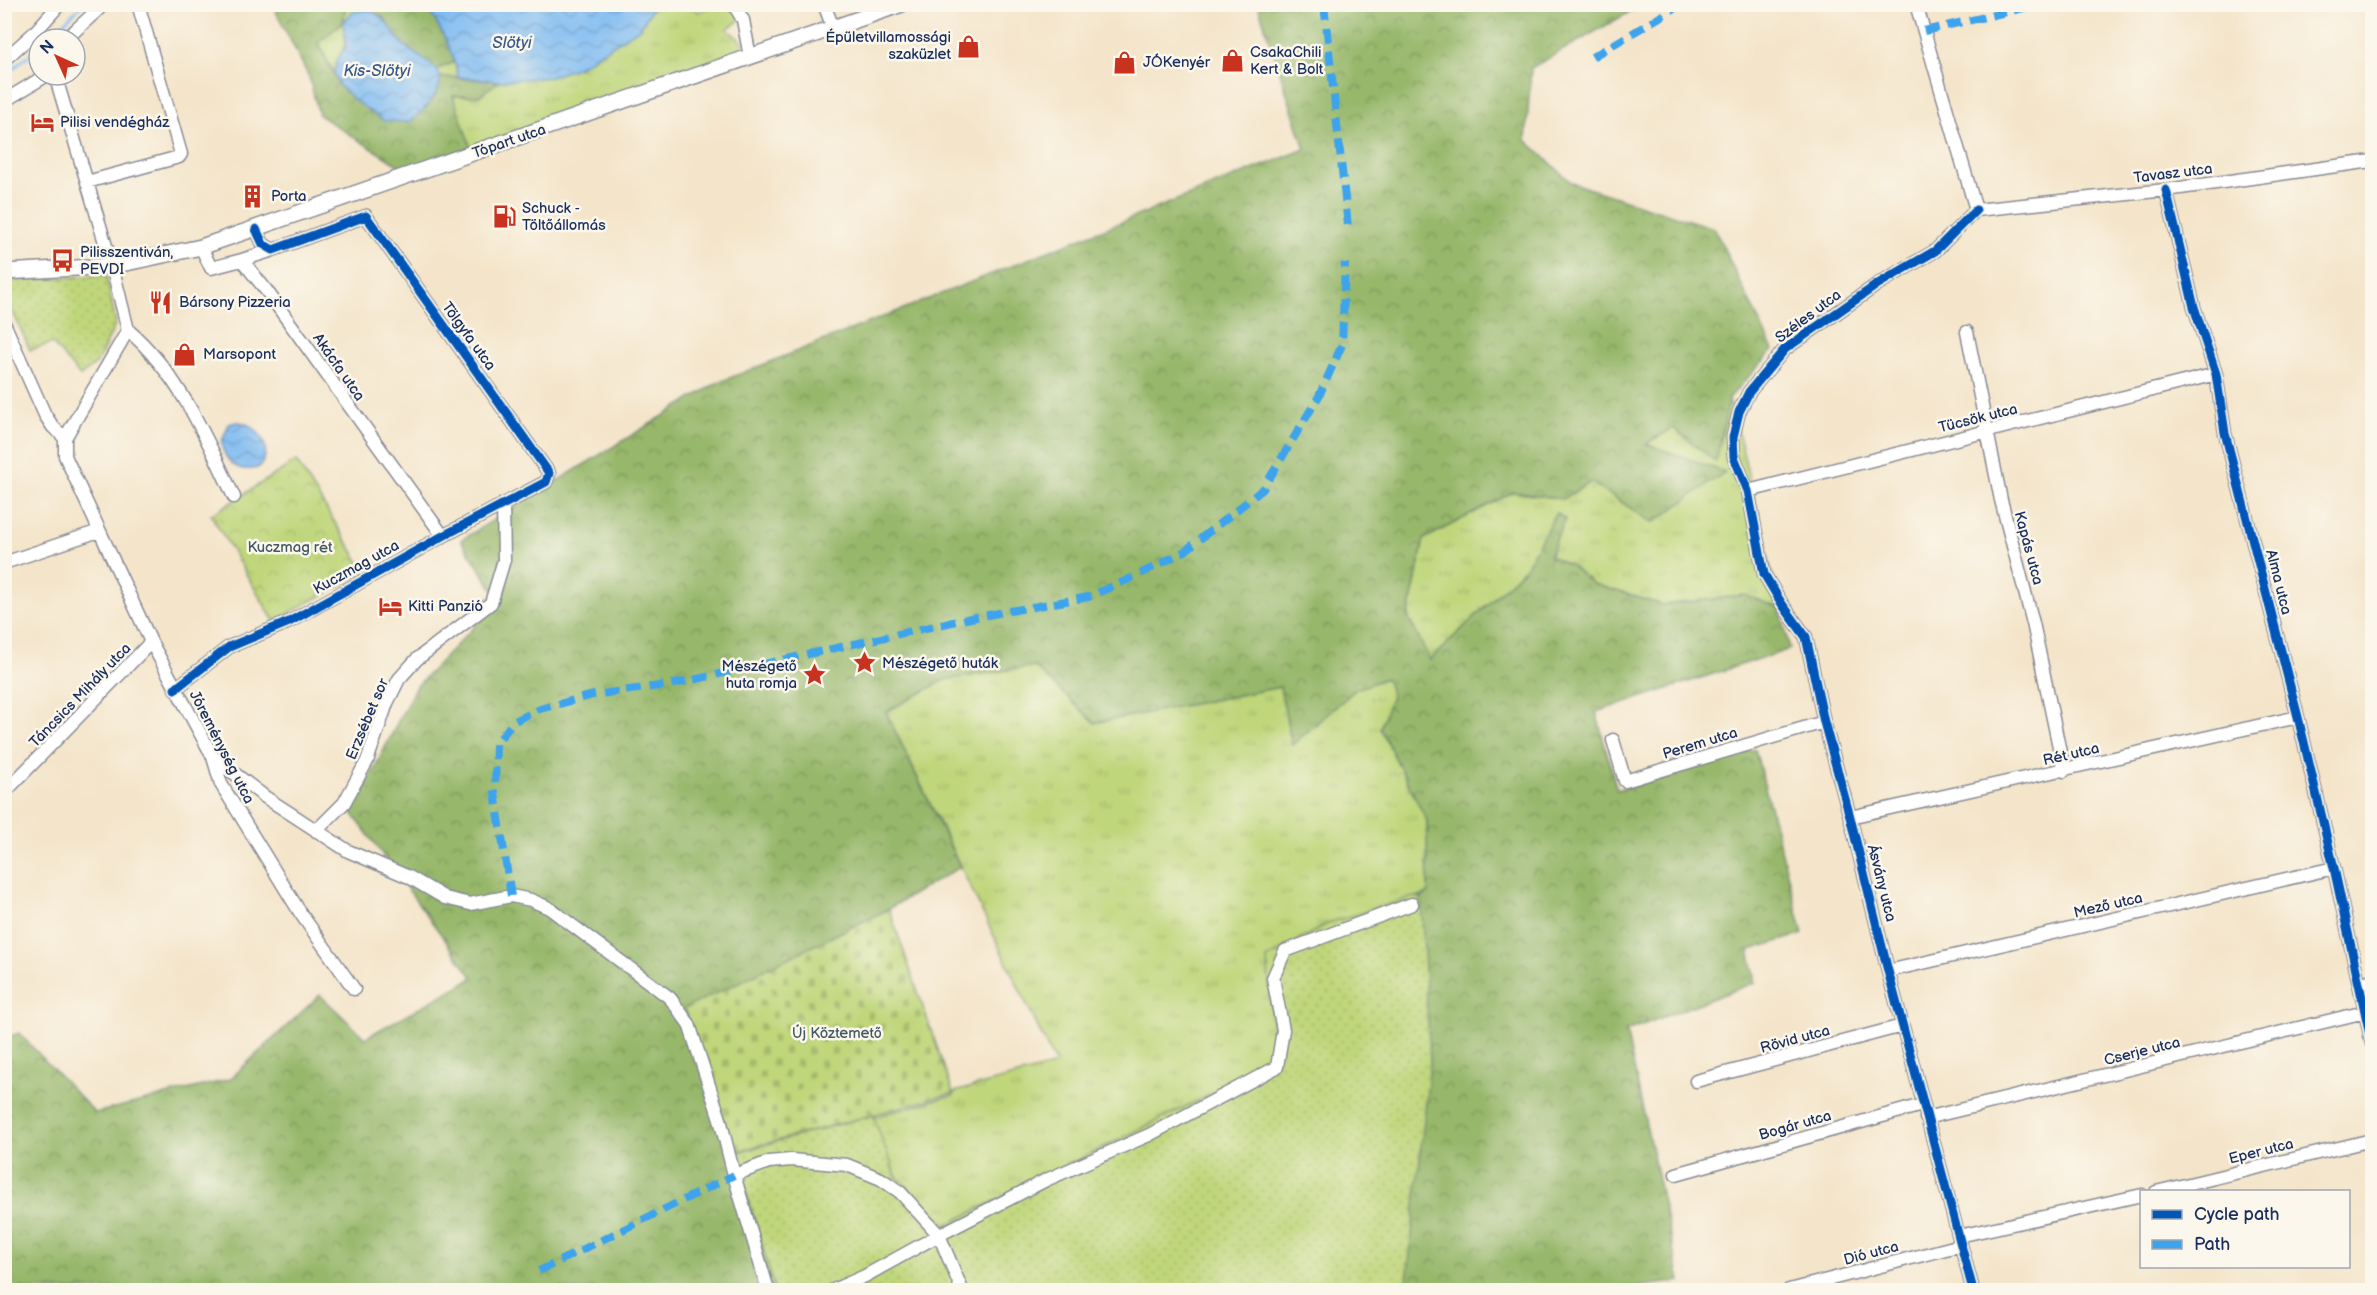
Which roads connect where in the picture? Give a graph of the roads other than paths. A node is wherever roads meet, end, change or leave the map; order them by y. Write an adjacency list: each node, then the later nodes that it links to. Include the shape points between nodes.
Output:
1 (60, 4): 8 (street)
2 (104, 4): 9 (street)
3 (138, 4): 18 (street, via 181,154 179,158)
4 (824, 4): 10 (street)
5 (902, 4): 10 (main road, Tópart utca)
6 (1916, 4): 20 (street)
7 (734, 5): 12 (street, via 743,20)
8 (43, 27)
9 (79, 27)
10 (833, 28): 12 (main road, Tópart utca)
11 (27, 43): 13 (street)
12 (750, 57): 21 (main road, Tópart utca)
13 (4, 60)
14 (27, 87): 16 (street)
15 (59, 87): 18 (street)
16 (4, 101)
17 (2373, 161): 19 (street, Tavasz utca)
18 (87, 182): 25 (street)
19 (2166, 190): 20 (street, Tavasz utca); 30 (street, Alma utca, via 2194,307)
20 (1976, 210): 34 (street, Széles utca, via 1935,251 1878,284 1785,349 1749,392 1733,436 1734,457)
21 (256, 229): 22 (main road, Tópart utca); 23 (street, via 262,244)
22 (201, 247): 24 (street, via 211,268); 25 (main road, Tópart utca)
23 (273, 250): 24 (street); 33 (street, Tölgyfa utca, via 366,216)
24 (242, 260): 38 (street, Akácfa utca)
25 (112, 266): 26 (main road, Tópart utca); 28 (street)
26 (4, 272)
27 (4, 323): 32 (street, via 45,414)
28 (128, 330): 32 (street); 35 (street, via 146,345 189,404)
29 (1967, 332): 31 (street, Kapás utca)
30 (2216, 374): 31 (street, Tücsök utca); 42 (street, Alma utca, via 2225,433)
31 (1987, 431): 34 (street, Tücsök utca); 46 (street, Kapás utca)
32 (65, 438): 37 (street, Jóreménység utca, via 65,456)
33 (549, 473): 36 (street, Kuczmag utca, via 546,482)
34 (1748, 491): 43 (street, Ásvány utca, via 1764,574 1806,637)
35 (234, 497)
36 (504, 504): 38 (street, Kuczmag utca); 49 (street, Erzsébet sor, via 504,560 491,603 417,659 399,680 367,761 344,803)
37 (99, 531): 39 (street); 40 (street, Jóreménység utca)
38 (443, 536): 41 (street, Kuczmag utca, via 289,622 229,647)
39 (4, 563)
40 (151, 642): 41 (street, Jóreménység utca); 47 (street, Táncsics Mihály utca)
41 (175, 689): 45 (street, Jóreménység utca)
42 (2298, 717): 46 (street, Rét utca); 50 (street, Alma utca)
43 (1824, 722): 44 (street, Perem utca, via 1625,781); 48 (street, Ásvány utca)
44 (1613, 740)
45 (213, 757): 49 (street); 55 (street, Jóreménység utca, via 221,784 301,914)
46 (2064, 771): 48 (street, Rét utca)
47 (4, 793)
48 (1851, 817): 52 (street, Ásvány utca)
49 (316, 831): 64 (street, via 444,898 470,904 511,896 549,908 670,998 689,1024 695,1040)
50 (2334, 868): 52 (street, Mező utca); 54 (street, Alma utca)
51 (1412, 904): 67 (street, via 1286,951 1273,978 1283,1030 1277,1067 1149,1135 1046,1180)
52 (1888, 971): 57 (street, Ásvány utca)
53 (2373, 981): 54 (street)
54 (2359, 984): 56 (street, Alma utca)
55 (354, 989)
56 (2365, 1012): 58 (street, Alma utca); 61 (street, Cserje utca)
57 (1902, 1026): 59 (street, Rövid utca); 60 (street, Ásvány utca)
58 (2373, 1044)
59 (1696, 1081)
60 (1922, 1105): 61 (street, Ásvány utca); 63 (street, Bogár utca)
61 (1926, 1118): 68 (street, Ásvány utca)
62 (2373, 1140): 65 (street, Eper utca)
63 (1676, 1173)
64 (734, 1175): 67 (street, via 780,1161 847,1165 900,1192); 69 (street)
65 (2160, 1190)
66 (2140, 1196): 68 (street)
67 (939, 1235): 70 (street); 71 (street)
68 (1960, 1241): 72 (street, Dió utca); 73 (street, Ásvány utca)
69 (768, 1290)
70 (832, 1290)
71 (962, 1290)
72 (1789, 1290)
73 (1973, 1290)

